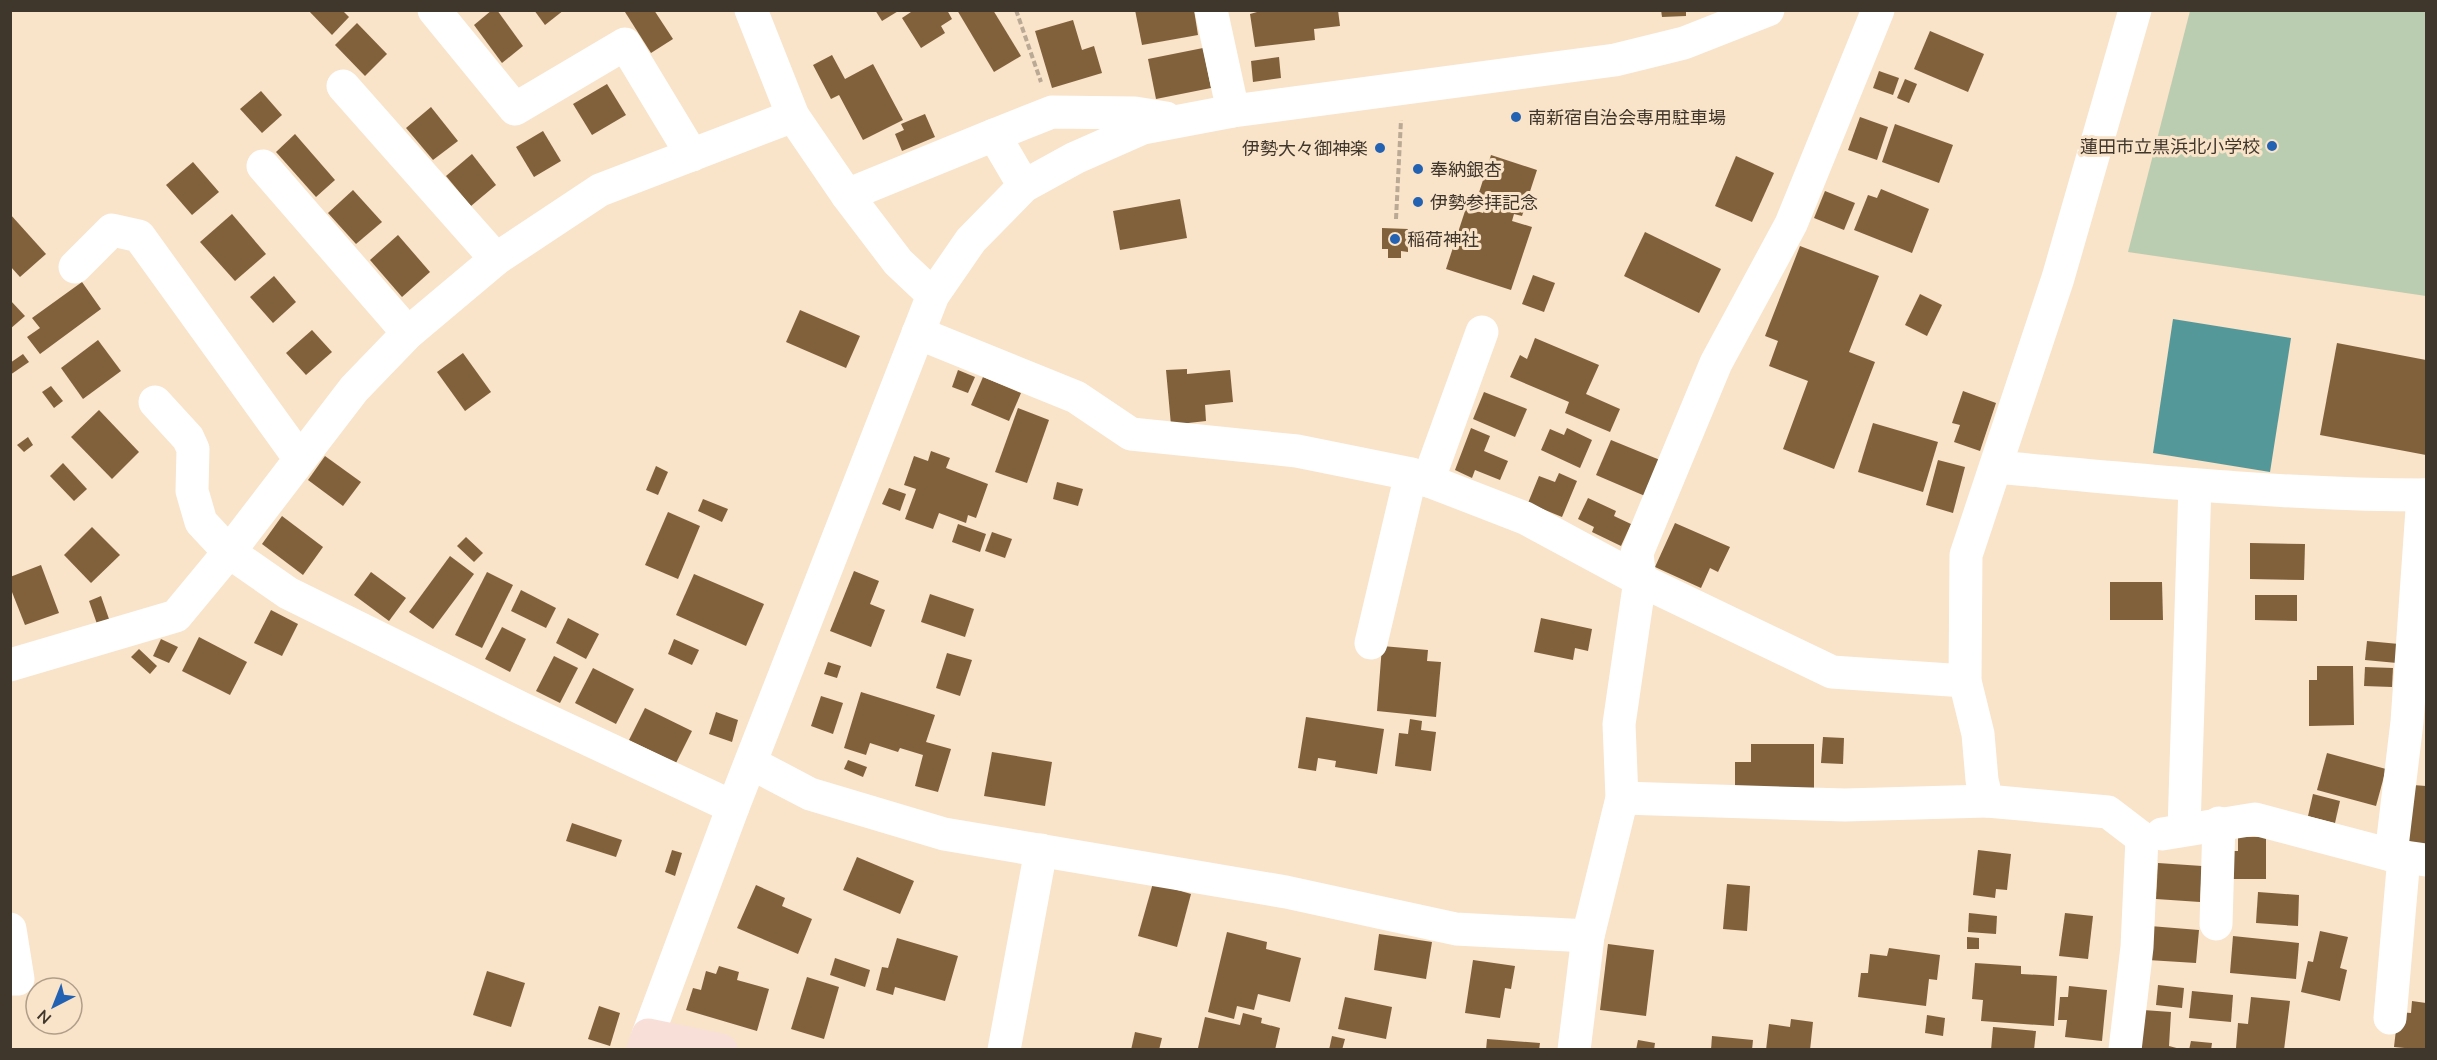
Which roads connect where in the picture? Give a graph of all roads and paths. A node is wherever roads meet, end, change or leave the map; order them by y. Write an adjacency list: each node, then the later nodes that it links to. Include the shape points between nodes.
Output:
1 (434, 10): 13 (street, via 515,109 625,44)
2 (752, 10): 10 (street)
3 (1211, 10): 9 (street)
4 (1768, 10): 8 (street, via 1684,43 1616,60)
5 (1878, 10): 31 (street, via 1791,224 1716,363 1637,553)
6 (2135, 10): 26 (street, via 2058,278)
7 (343, 86): 18 (street)
8 (1403, 87): 9 (street); 17 (path)
9 (1233, 111): 11 (street)
10 (793, 116): 13 (street); 16 (street)
11 (1180, 120): 12 (street, via 1135,113 1052,112); 15 (street, via 1143,128)
12 (994, 135): 15 (street); 16 (street)
13 (692, 154): 18 (street, via 600,190)
14 (263, 166): 22 (street)
15 (1024, 186): 20 (street, via 972,240)
16 (847, 195): 20 (street, via 898,262)
17 (1396, 219)
18 (496, 259): 22 (street)
19 (75, 267): 25 (street, via 112,230 139,236)
20 (933, 295): 23 (street)
21 (1482, 332): 27 (street)
22 (408, 333): 25 (street, via 354,389)
23 (918, 333): 27 (street, via 1076,397 1131,434 1297,451); 38 (street)
24 (155, 402): 30 (street, via 194,449 192,491 201,522)
25 (300, 459): 30 (street)
26 (1996, 467): 28 (street); 36 (street, via 1966,555)
27 (1420, 477): 31 (street, via 1525,518); 32 (street)
28 (2195, 485): 29 (street, via 2353,495); 43 (street)
29 (2425, 495): 37 (street)
30 (229, 552): 34 (street, via 176,615); 41 (street, via 288,593)
31 (1640, 580): 36 (street, via 1832,672); 39 (street, via 1619,724)
32 (1371, 643)
33 (2427, 655): 35 (street)
34 (10, 665)
35 (2427, 667)
36 (1965, 681): 40 (street, via 1978,734)
37 (2417, 724): 46 (street)
38 (751, 763): 41 (street); 45 (street, via 810,795 866,812 944,834)
39 (1622, 798): 40 (street, via 1845,805); 49 (street)
40 (1987, 801): 44 (street, via 2109,812)
41 (733, 807): 52 (street)
42 (2219, 823): 43 (street); 46 (street, via 2255,819); 47 (street)
43 (2184, 829): 44 (street)
44 (2142, 838): 56 (street)
45 (1041, 850): 49 (street, via 1286,892 1456,929); 54 (street)
46 (2407, 857): 51 (street)
47 (2216, 924)
48 (10, 929): 50 (street, via 18,979)
49 (1588, 936): 55 (street)
50 (10, 979)
51 (2390, 1018)
52 (645, 1042): 53 (main road)
53 (721, 1050)
54 (1004, 1050)
55 (1574, 1050)
56 (2125, 1050)

